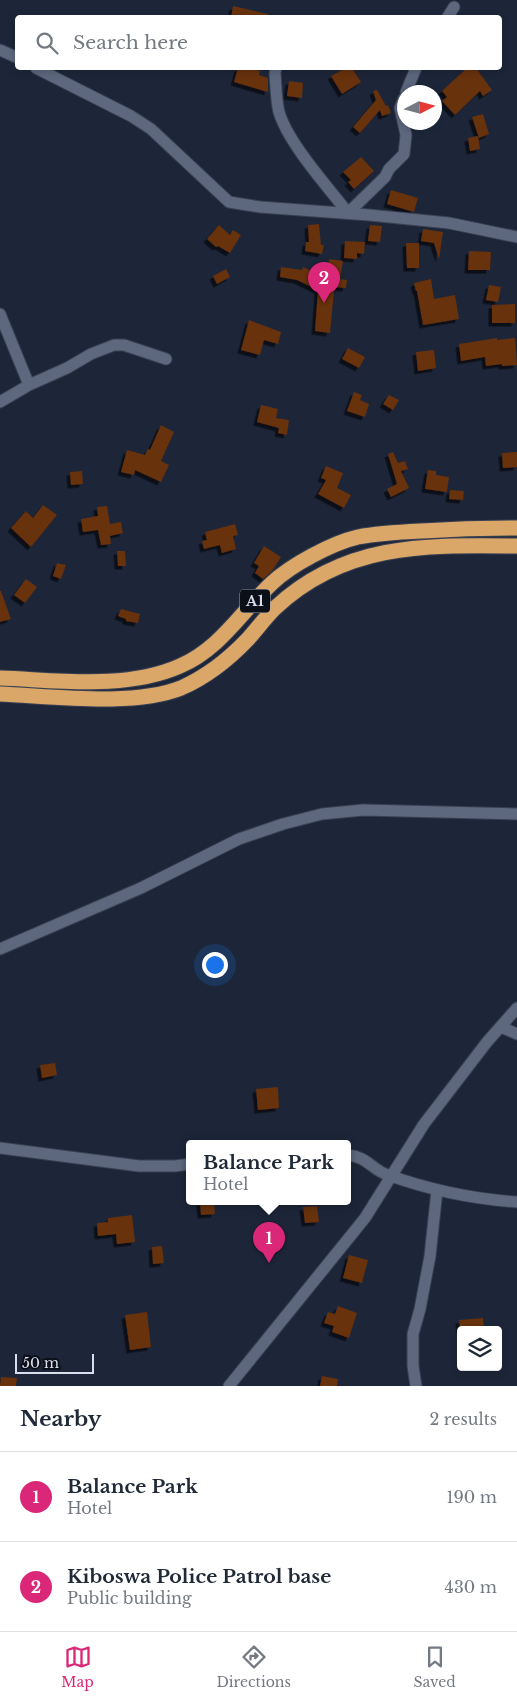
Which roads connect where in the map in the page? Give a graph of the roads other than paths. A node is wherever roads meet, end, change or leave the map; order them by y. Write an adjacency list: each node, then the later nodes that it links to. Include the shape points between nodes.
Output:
1 (454, 7): 2 (street)
2 (449, 15)
3 (0, 50): 4 (street)
4 (15, 57)
5 (40, 70): 10 (street, via 151,129 229,202)
6 (276, 70): 10 (street, via 279,111 284,124 303,155)
7 (415, 70): 8 (street)
8 (409, 85)
9 (405, 130): 10 (street, via 404,154)
10 (348, 213): 11 (street, via 449,223)
11 (517, 237)
12 (0, 314): 14 (street)
13 (166, 359): 14 (street, via 124,345 114,345)
14 (29, 385): 15 (street)
15 (0, 402)
16 (517, 528): 18 (highway, A1, via 384,533 356,538 333,547 284,572 216,643 195,659 152,676 106,682)
17 (517, 546): 19 (highway, A1, via 393,550 360,558 323,573 274,609 230,657 180,688 116,698)
18 (0, 678)
19 (0, 694)
20 (517, 814): 21 (street, via 363,810 322,814 283,824 239,838 141,888)
21 (0, 949)
22 (517, 1008): 23 (street)
23 (501, 1027): 24 (street); 28 (street, via 424,1124)
24 (517, 1034)
25 (0, 1148): 27 (street, via 138,1166)
26 (351, 1156): 28 (street, via 362,1158)
27 (186, 1165)
28 (391, 1176): 29 (street); 31 (street, via 365,1218)
29 (437, 1190): 30 (street); 32 (street, via 430,1256 413,1334)
30 (517, 1202)
31 (230, 1386)
32 (416, 1386)

